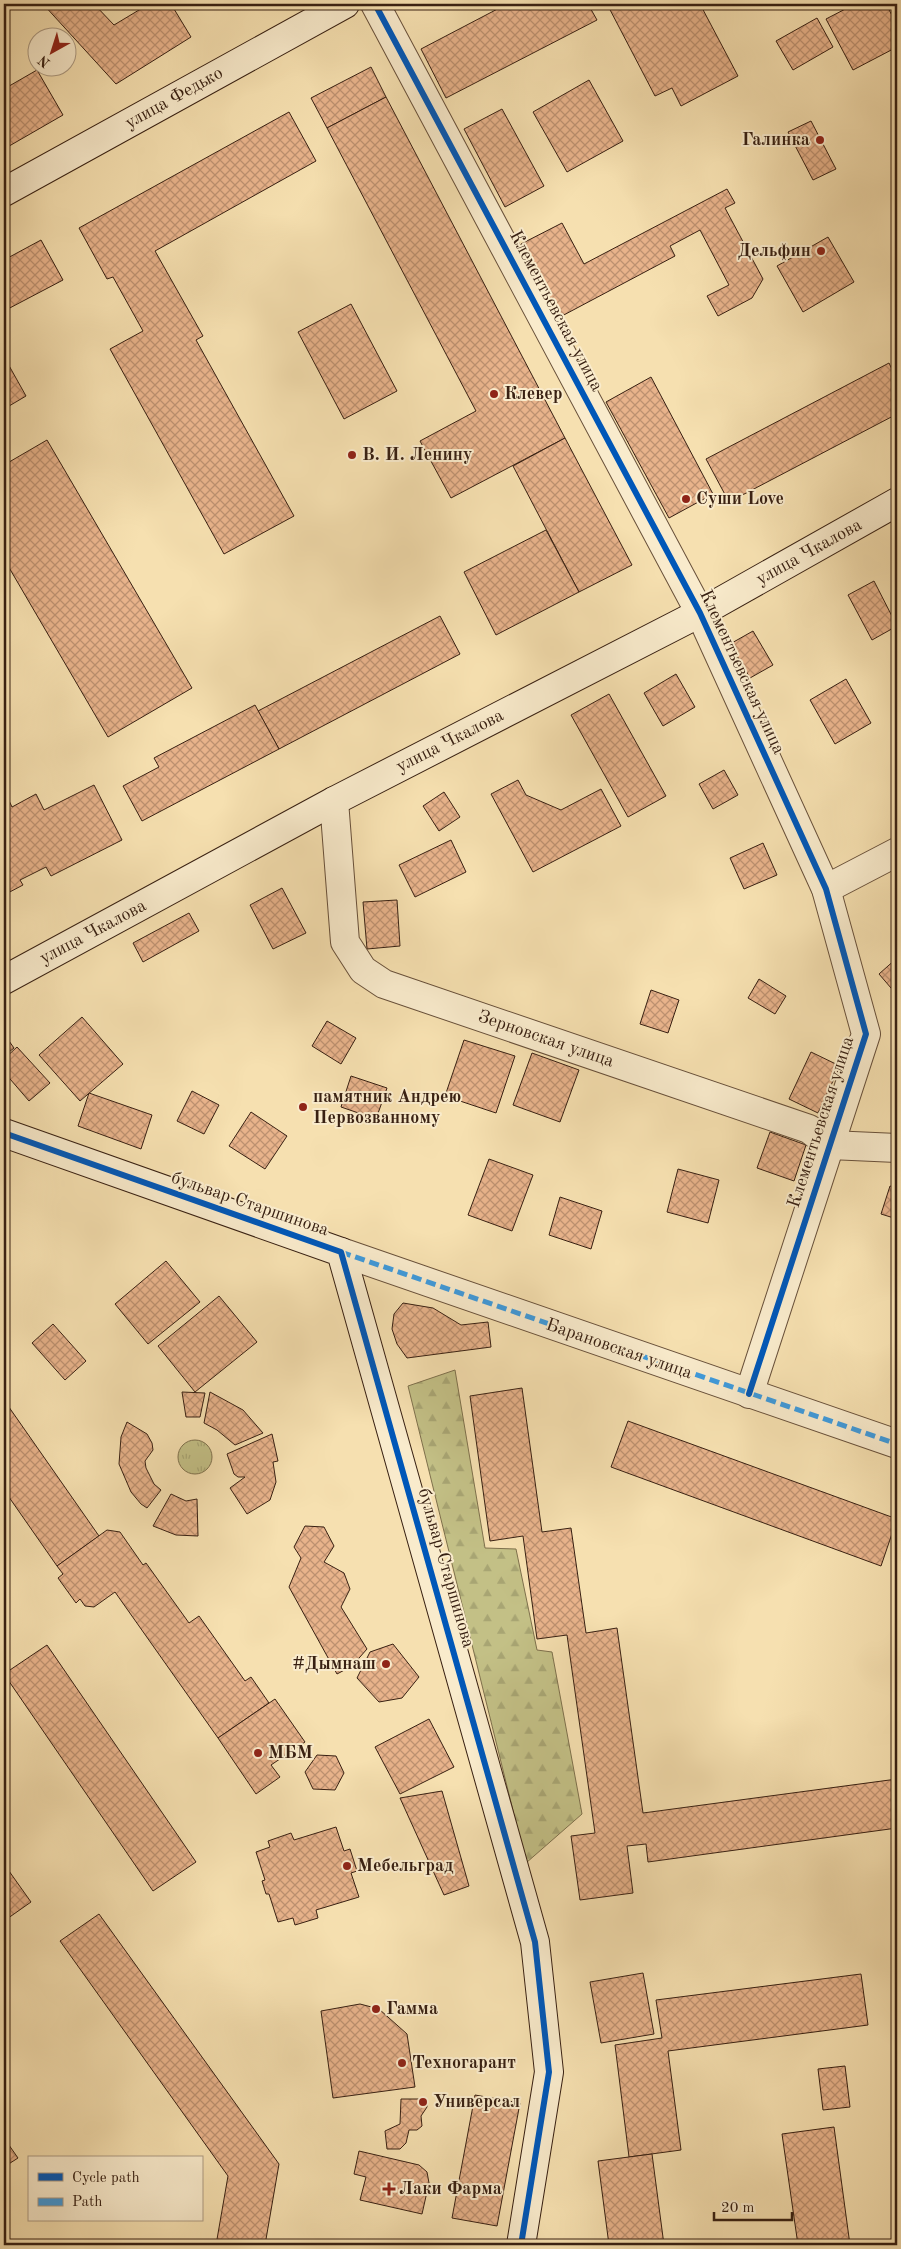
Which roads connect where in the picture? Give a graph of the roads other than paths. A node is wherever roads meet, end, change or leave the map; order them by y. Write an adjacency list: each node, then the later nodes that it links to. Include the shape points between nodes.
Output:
1 (344, 4): 3 (street, улица Федько)
2 (375, 4): 5 (street, Клементьевская улица)
3 (4, 192)
4 (897, 502): 5 (street, улица Чкалова)
5 (700, 613): 6 (street, улица Чкалова); 8 (street, Клементьевская улица)
6 (334, 801): 9 (street, улица Чкалова); 11 (street, Зерновская улица, via 345,942 363,970 384,984 809,1129)
7 (897, 852): 8 (street)
8 (826, 890): 11 (street, Клементьевская улица, via 866,1034)
9 (4, 980)
10 (4, 1133): 13 (street, бульвар Старшинова)
11 (830, 1145): 12 (street); 14 (street, Клементьевская улица)
12 (897, 1148)
13 (341, 1252): 14 (street, Барановская улица); 16 (street, бульвар Старшинова, via 535,1942 549,2072)
14 (749, 1394): 15 (street, Барановская улица)
15 (897, 1444)
16 (521, 2245)

